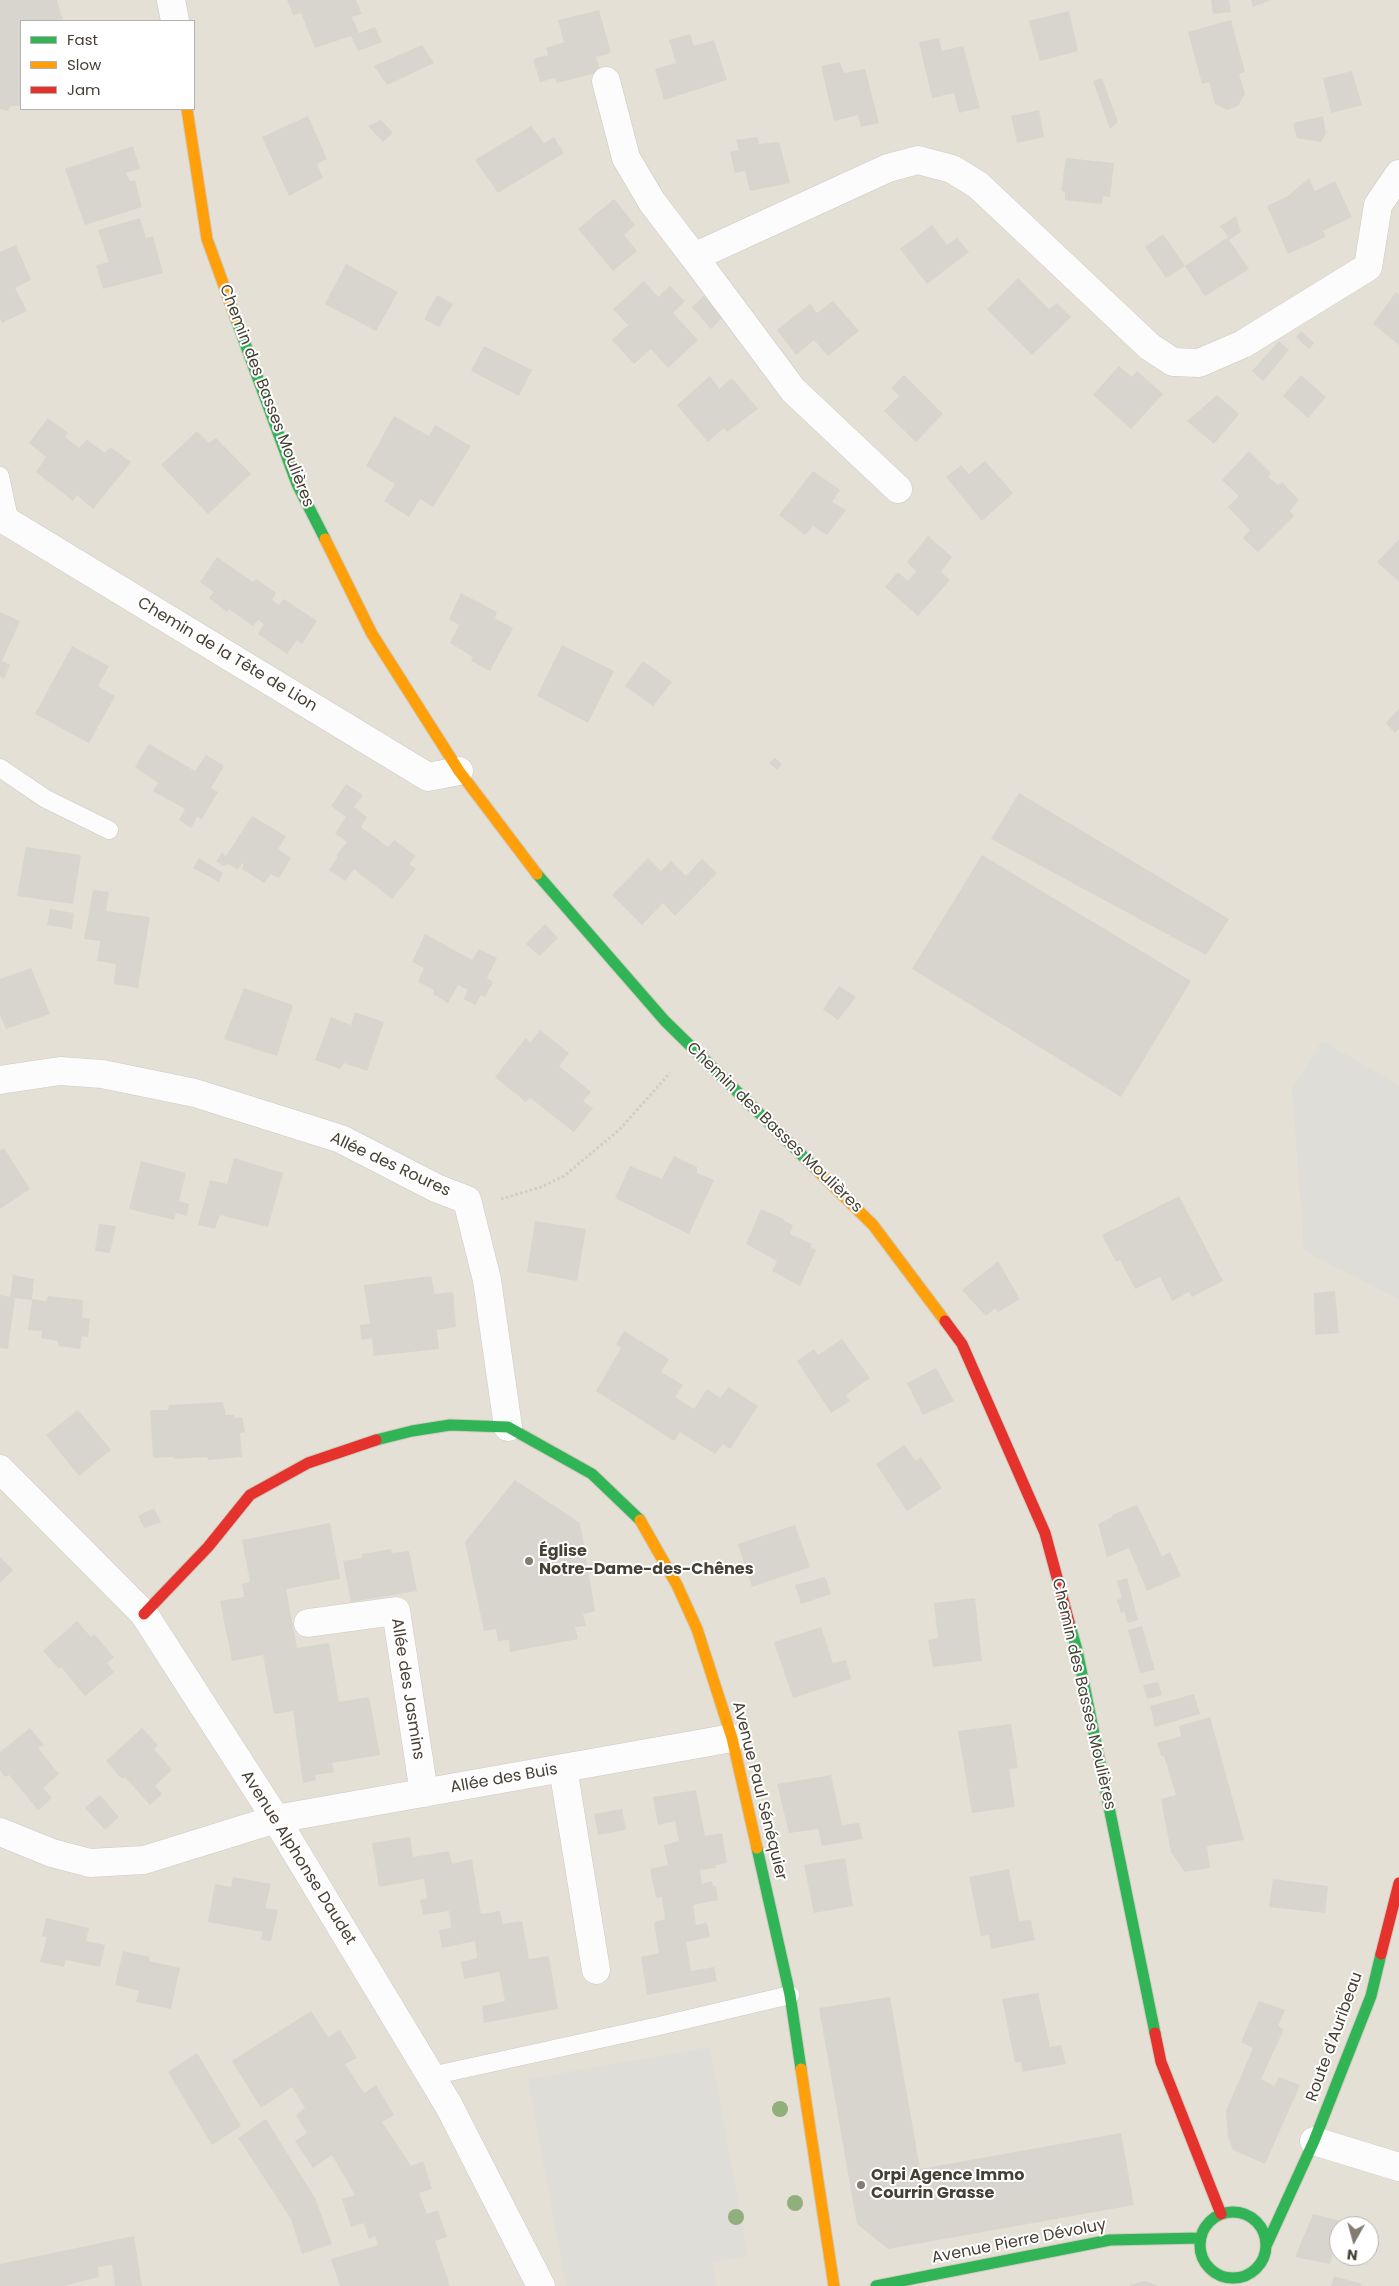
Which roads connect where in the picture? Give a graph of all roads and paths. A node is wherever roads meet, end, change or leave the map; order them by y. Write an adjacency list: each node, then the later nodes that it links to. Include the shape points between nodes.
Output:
1 (172, 0): 2 (street)
2 (175, 20)
3 (606, 81): 6 (street, via 626,158 652,202)
4 (188, 110): 11 (street, Chemin des Basses Moulières, via 207,239 297,484 372,634)
5 (1399, 174): 6 (street, via 1378,205 1368,267 1243,344 1198,363 1173,362 1150,347 978,185 952,168 918,160 888,168)
6 (694, 257): 8 (street, via 793,390)
7 (0, 476): 9 (lane)
8 (898, 489)
9 (5, 520): 11 (street, Chemin de la Tête de Lion, via 428,776)
10 (0, 768): 12 (lane, via 46,799)
11 (459, 771): 13 (street, Chemin des Basses Moulières, via 539,877)
12 (109, 830)
13 (693, 1049): 15 (path, via 619,1130 564,1176 541,1187 495,1201); 32 (street, Chemin des Basses Moulières, via 873,1225 962,1344 1045,1532 1076,1650 1161,2062)
14 (0, 1080): 15 (street, Allée des Roures, via 60,1071 102,1074 195,1093 341,1139 436,1188 468,1200)
15 (471, 1214): 16 (street, Allée des Roures, via 487,1280)
16 (508, 1427): 18 (street, Avenue Paul Sénéquier, via 450,1425 412,1431 357,1445 308,1464 250,1495 208,1547); 20 (street, Avenue Paul Sénéquier, via 592,1474 643,1523 697,1629)
17 (0, 1470): 18 (street, Avenue Alphonse Daudet)
18 (144, 1614): 23 (street, Avenue Alphonse Daudet)
19 (308, 1623): 22 (street, Allée des Jasmins, via 396,1611)
20 (732, 1738): 21 (street, Allée des Buis); 27 (street, Avenue Paul Sénéquier)
21 (563, 1768): 22 (street, Allée des Buis); 26 (street)
22 (424, 1793): 23 (street, Allée des Buis)
23 (276, 1819): 24 (street, Allée des Buis, via 144,1860 90,1864); 28 (street, Avenue Alphonse Daudet)
24 (0, 1832)
25 (1399, 1883): 29 (street, Route d'Auribeau, via 1371,1996)
26 (596, 1970)
27 (790, 1995): 28 (lane); 38 (street, Avenue Paul Sénéquier)
28 (430, 2076): 37 (street, Avenue Alphonse Daudet, via 449,2106)
29 (1314, 2141): 30 (street); 31 (street, Route d'Auribeau); 34 (street, Route d'Auribeau)
30 (1399, 2167)
31 (1279, 2189)
32 (1221, 2214): 33 (street, via 1211,2220); 34 (street, via 1239,2212 1259,2217)
33 (1200, 2238): 35 (street, via 1202,2258); 39 (street, Avenue Pierre Dévoluy, via 1110,2240)
34 (1266, 2246): 36 (street, via 1260,2265)
35 (1207, 2266): 36 (street, via 1223,2277 1243,2277); 40 (street)
36 (1253, 2272): 41 (street)
37 (540, 2286)
38 (834, 2286)
39 (876, 2286)
40 (1206, 2286)
41 (1247, 2286)

